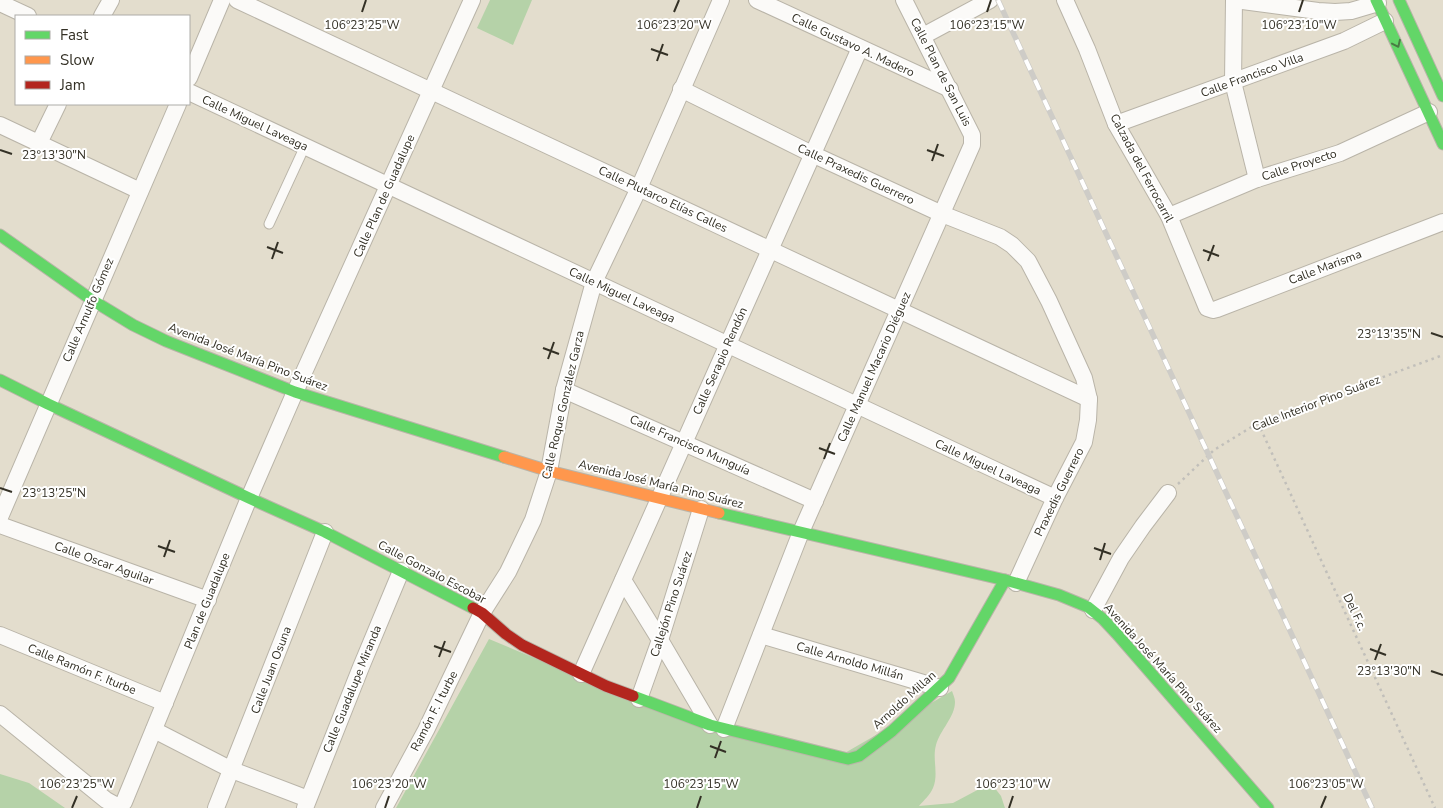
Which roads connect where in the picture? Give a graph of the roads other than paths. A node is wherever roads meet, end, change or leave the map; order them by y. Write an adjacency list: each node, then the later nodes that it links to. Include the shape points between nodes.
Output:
1 (111, 0): 15 (street)
2 (222, 0): 19 (street)
3 (237, 0): 23 (street, Calle Plutarco Elías Calles)
4 (472, 0): 23 (street, Calle Plan de Guadalupe)
5 (721, 0): 21 (street, Calle Roque González Garza)
6 (757, 0): 18 (street, Calle Gustavo A. Madero)
7 (904, 0): 17 (street, Calle Plan de San Luis)
8 (990, 0): 17 (street)
9 (1065, 0): 29 (street, Calzada del Ferrocarril)
10 (1234, 0): 12 (street, via 1335,12 1351,11); 20 (street)
11 (1399, 0): 25 (main road)
12 (1377, 2): 16 (main road)
13 (0, 3): 14 (street)
14 (26, 15)
15 (103, 15)
16 (1386, 21): 20 (street, Calle Francisco Villa, via 1344,42); 28 (main road, one-way to 28)
17 (923, 36): 22 (street, Calle Plan de San Luis)
18 (860, 48): 22 (street, Calle Gustavo A. Madero); 35 (street, Calle Serapio Rendón)
19 (190, 76)
20 (1233, 82): 29 (street, Calle Francisco Villa); 36 (street)
21 (681, 89): 35 (street, Calle Praxedis Guerrero); 38 (street, Calle Roque González Garza)
22 (950, 89): 33 (street, Calle Plan de San Luis, via 972,135)
23 (431, 91): 37 (street, Calle Plan de Guadalupe); 38 (street, Calle Plutarco Elías Calles)
24 (190, 92): 34 (street, Calle Miguel Laveaga)
25 (1443, 96)
26 (58, 105): 31 (street)
27 (178, 105): 39 (street, Calle Arnulfo Gómez)
28 (1429, 112): 32 (main road); 36 (street, Calle Proyecto, via 1340,153)
29 (1116, 124): 41 (street, Calzada del Ferrocarril)
30 (0, 125): 31 (street)
31 (39, 143): 39 (street)
32 (1443, 144)
33 (972, 145): 40 (street, Calle Manuel Macario Diéguez)
34 (305, 146): 37 (street, Calle Miguel Laveaga); 43 (lane)
35 (812, 154): 40 (street, Calle Praxedis Guerrero); 45 (street, Calle Serapio Rendón)
36 (1258, 179): 41 (street, Calle Proyecto)
37 (388, 185): 47 (street, Calle Miguel Laveaga); 54 (street, Calle Plan de Guadalupe)
38 (639, 188): 45 (street, Calle Plutarco Elías Calles); 47 (street, Calle Roque González Garza)
39 (140, 190): 48 (street, Calle Arnulfo Gómez)
40 (942, 214): 46 (street, Calle Praxedis Guerrero, via 1000,237); 50 (street, Calle Manuel Macario Diéguez)
41 (1169, 216): 49 (street, Calzada del Ferrocarril)
42 (1443, 222): 49 (street, Calle Marisma, via 1217,309)
43 (269, 224)
44 (0, 235): 48 (main road, Avenida José María Pino Suárez)
45 (770, 250): 50 (street, Calle Plutarco Elías Calles); 51 (street, Calle Serapio Rendón)
46 (1028, 261): 55 (street, Praxedis Guerrero, via 1084,378)
47 (594, 282): 51 (street, Calle Miguel Laveaga); 53 (street, Calle Roque González Garza)
48 (92, 300): 54 (main road, Avenida José María Pino Suárez, via 166,341); 56 (street, Calle Arnulfo Gómez)
49 (1207, 308)
50 (899, 310): 55 (street, Calle Plutarco Elías Calles); 57 (street, Calle Manuel Macario Diéguez)
51 (728, 344): 57 (street, Calle Miguel Laveaga); 58 (street, Calle Serapio Rendón)
52 (0, 380): 56 (main road, Calle Gonzalo Escobar)
53 (564, 390): 58 (street, Calle Francisco Munguía); 59 (street, Calle Roque González Garza)
54 (295, 392): 59 (main road, Avenida José María Pino Suárez); 61 (street, Plan de Guadalupe)
55 (1088, 399): 62 (street, Praxedis Guerrero, via 1084,442)
56 (48, 404): 61 (main road, Calle Gonzalo Escobar); 66 (street, Calle Arnulfo Gómez)
57 (857, 405): 62 (street, Calle Miguel Laveaga); 64 (street, Calle Manuel Macario Diéguez)
58 (684, 442): 63 (street, Calle Serapio Rendón); 64 (street, Calle Francisco Munguía)
59 (549, 470): 63 (main road, Avenida José María Pino Suárez); 75 (street, Calle Roque González Garza, via 528,529 508,572)
60 (1168, 493): 74 (street, via 1122,558)
61 (249, 498): 68 (main road, Calle Gonzalo Escobar); 73 (street, Plan de Guadalupe)
62 (1055, 498): 72 (street, Praxedis Guerrero)
63 (659, 499): 65 (main road, Avenida José María Pino Suárez); 71 (street, Calle Serapio Rendón)
64 (815, 500): 69 (street, Calle Manuel Macario Diéguez)
65 (701, 509): 69 (main road, Avenida José María Pino Suárez); 78 (street, Callejón Pino Suárez)
66 (0, 517)
67 (0, 525): 73 (street, Calle Oscar Aguilar)
68 (325, 532): 70 (main road, Calle Gonzalo Escobar); 87 (street, Calle Juan Osuna)
69 (801, 532): 72 (main road, Avenida José María Pino Suárez); 77 (street, Calle Manuel Macario Diéguez)
70 (401, 571): 75 (main road, Calle Gonzalo Escobar); 88 (street, Calle Guadalupe Miranda)
71 (623, 580): 78 (street); 79 (street, Calle Serapio Rendón)
72 (1015, 583): 74 (main road, Avenida José María Pino Suárez, via 1076,601); 80 (main road, Arnoldo Millan)
73 (208, 600): 82 (street, Plan de Guadalupe)
74 (1093, 610): 91 (main road, Avenida José María Pino Suárez, via 1198,725)
75 (482, 613): 79 (main road, Calle Gonzalo Escobar, via 522,645); 90 (street, Ramón F. I turbe, via 426,730)
76 (0, 635): 82 (street, Calle Ramón F. Iturbe)
77 (761, 635): 80 (street, Calle Arnoldo Millán); 84 (street, Calle Manuel Macario Diéguez)
78 (660, 640): 81 (street, Callejón Pino Suárez); 84 (street)
79 (581, 674): 81 (main road, Calle Gonzalo Escobar)
80 (940, 688): 86 (main road, Arnoldo Millan)
81 (638, 699): 84 (main road, Calle Gonzalo Escobar)
82 (165, 703): 85 (street, Plan de Guadalupe)
83 (0, 714): 85 (street, Plan de Guadalupe, via 100,796 117,806 124,802)
84 (717, 727): 86 (main road, Calle Gonzalo Escobar, via 848,758)
85 (154, 730): 87 (street)
86 (859, 756)
87 (232, 770): 88 (street); 89 (street, Calle Juan Osuna)
88 (306, 804)
89 (216, 808)
90 (384, 808)
91 (1268, 808)

